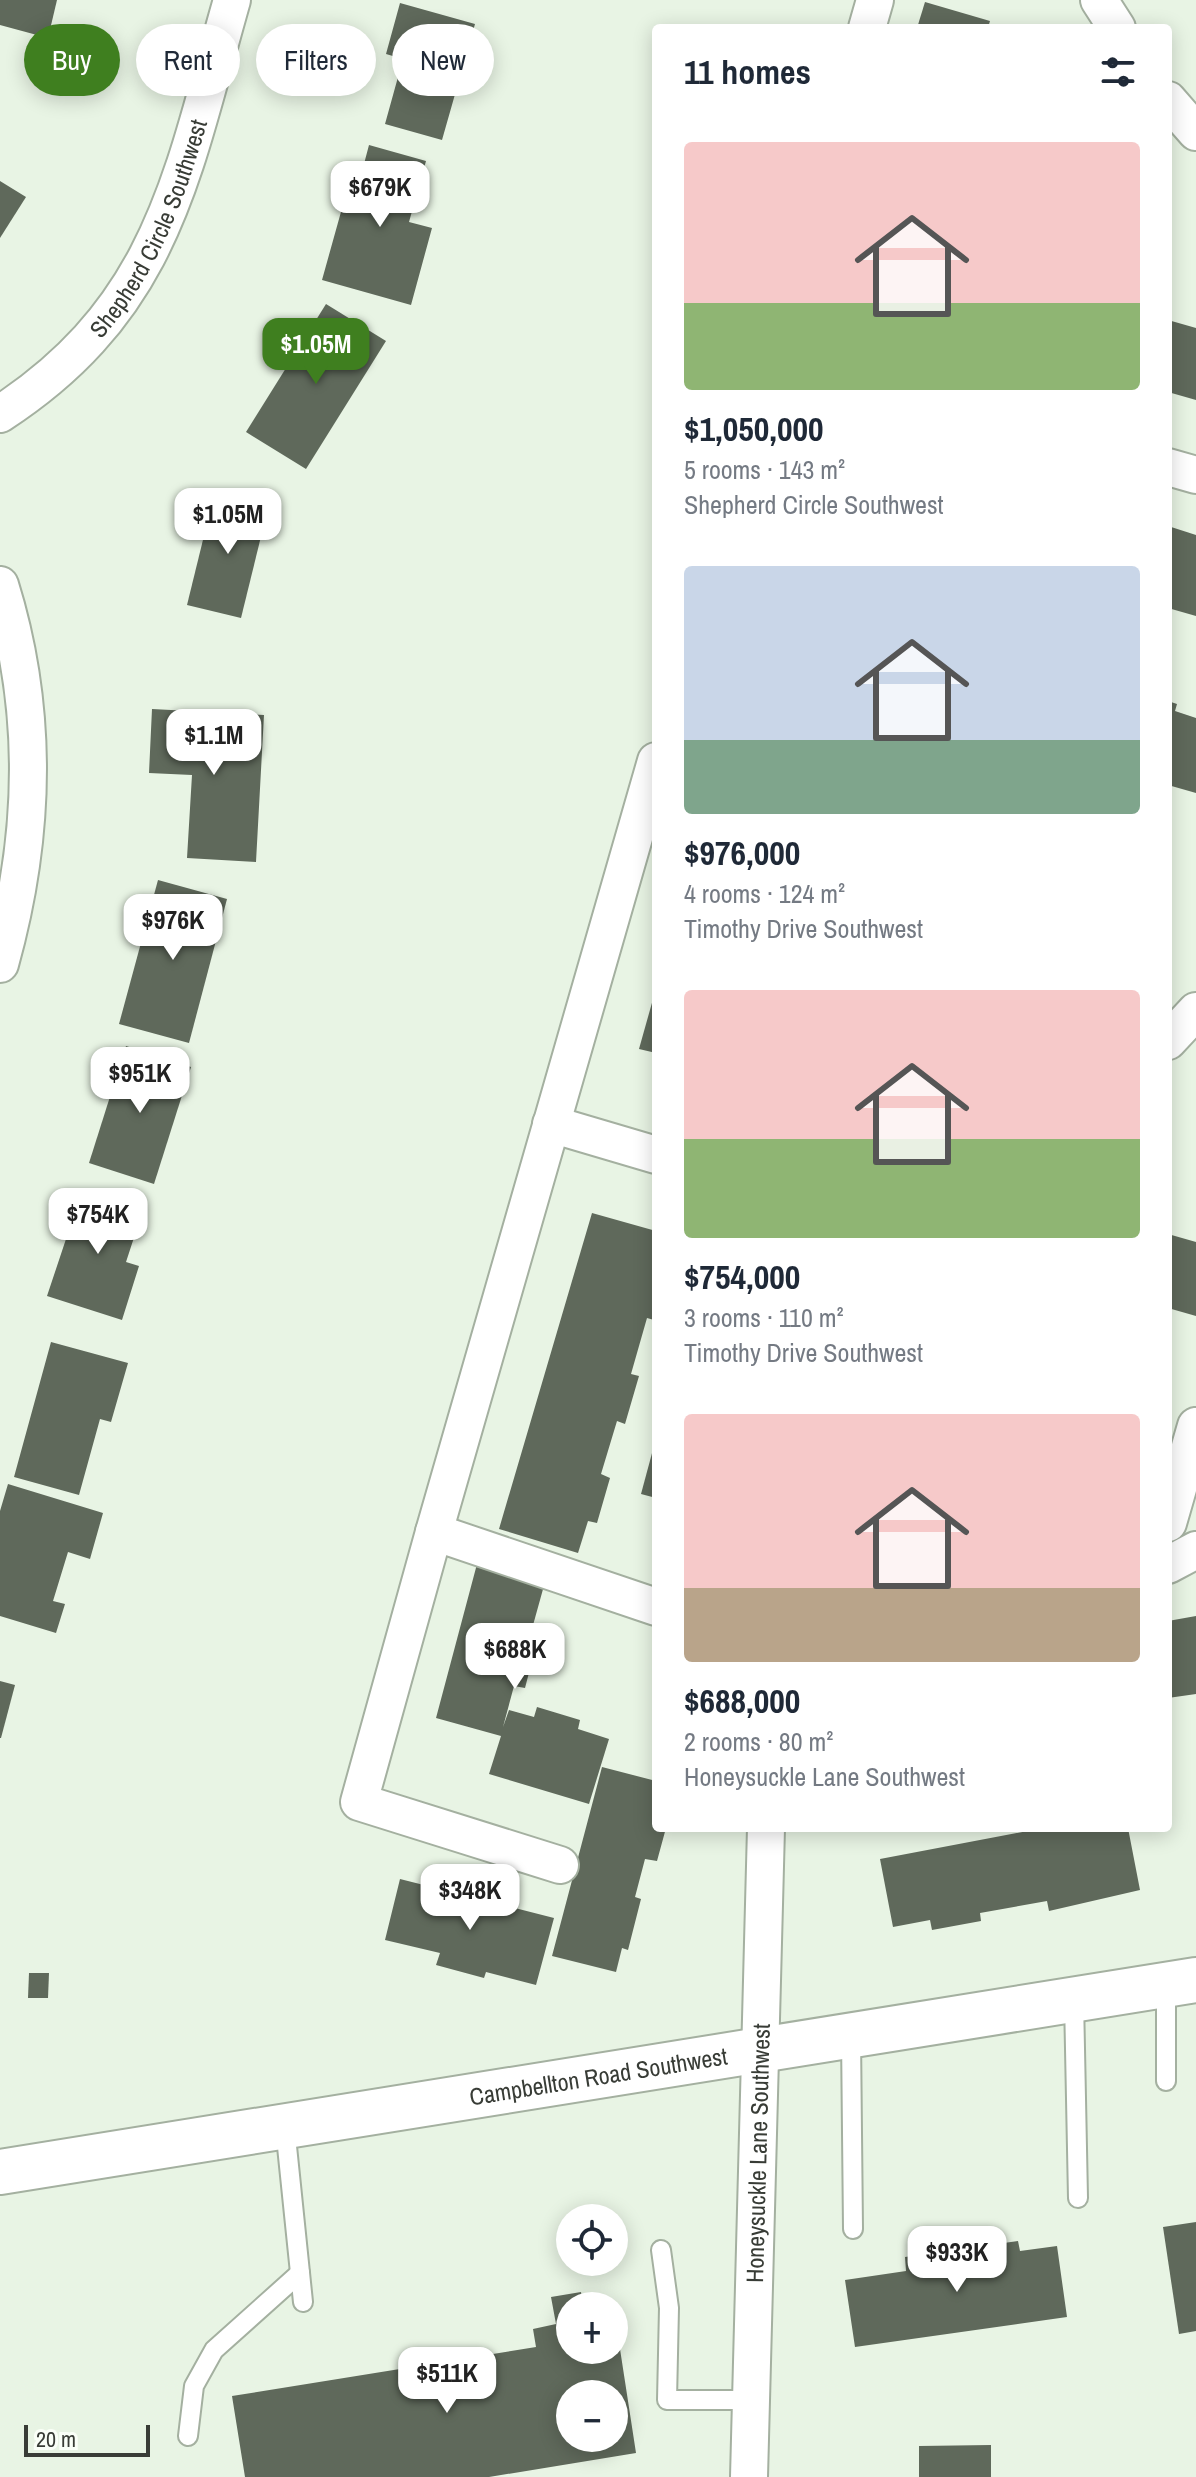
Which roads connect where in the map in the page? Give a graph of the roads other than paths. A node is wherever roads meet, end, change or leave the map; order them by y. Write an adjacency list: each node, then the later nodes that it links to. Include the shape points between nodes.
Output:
1 (232, 0): 8 (street, Shepherd Circle Southwest, via 174,203 136,281 87,345 35,392)
2 (875, 0): 4 (street)
3 (1099, 0): 5 (street)
4 (868, 24)
5 (1114, 24)
6 (1172, 105): 7 (street)
7 (1196, 132)
8 (0, 414)
9 (1172, 468): 10 (street)
10 (1196, 475)
11 (0, 585): 13 (street, via 14,630 29,740 28,823)
12 (652, 775): 16 (street)
13 (0, 964)
14 (1196, 1011): 15 (street)
15 (1172, 1037)
16 (551, 1124): 17 (street); 20 (street)
17 (652, 1154)
18 (1196, 1426): 19 (street)
19 (1172, 1509)
20 (434, 1532): 23 (street); 25 (street, via 359,1802)
21 (1196, 1550): 22 (street)
22 (1172, 1563)
23 (652, 1606)
24 (766, 1832): 29 (street, Honeysuckle Lane Southwest)
25 (560, 1865)
26 (1181, 1982): 27 (main road, Campbellton Road Southwest); 30 (lane)
27 (1074, 1999): 28 (main road, Campbellton Road Southwest); 33 (lane)
28 (851, 2035): 29 (main road, Campbellton Road Southwest); 34 (lane)
29 (757, 2050): 31 (main road, Campbellton Road Southwest); 38 (street, Honeysuckle Lane Southwest)
30 (1166, 2081)
31 (285, 2127): 32 (main road, Campbellton Road Southwest); 36 (lane)
32 (0, 2172)
33 (1078, 2198)
34 (853, 2229)
35 (661, 2250): 38 (lane, via 669,2308 667,2400)
36 (300, 2273): 37 (lane); 39 (lane, via 214,2350 194,2386)
37 (303, 2302)
38 (751, 2400): 40 (street, Honeysuckle Lane Southwest)
39 (188, 2436)
40 (749, 2477)

